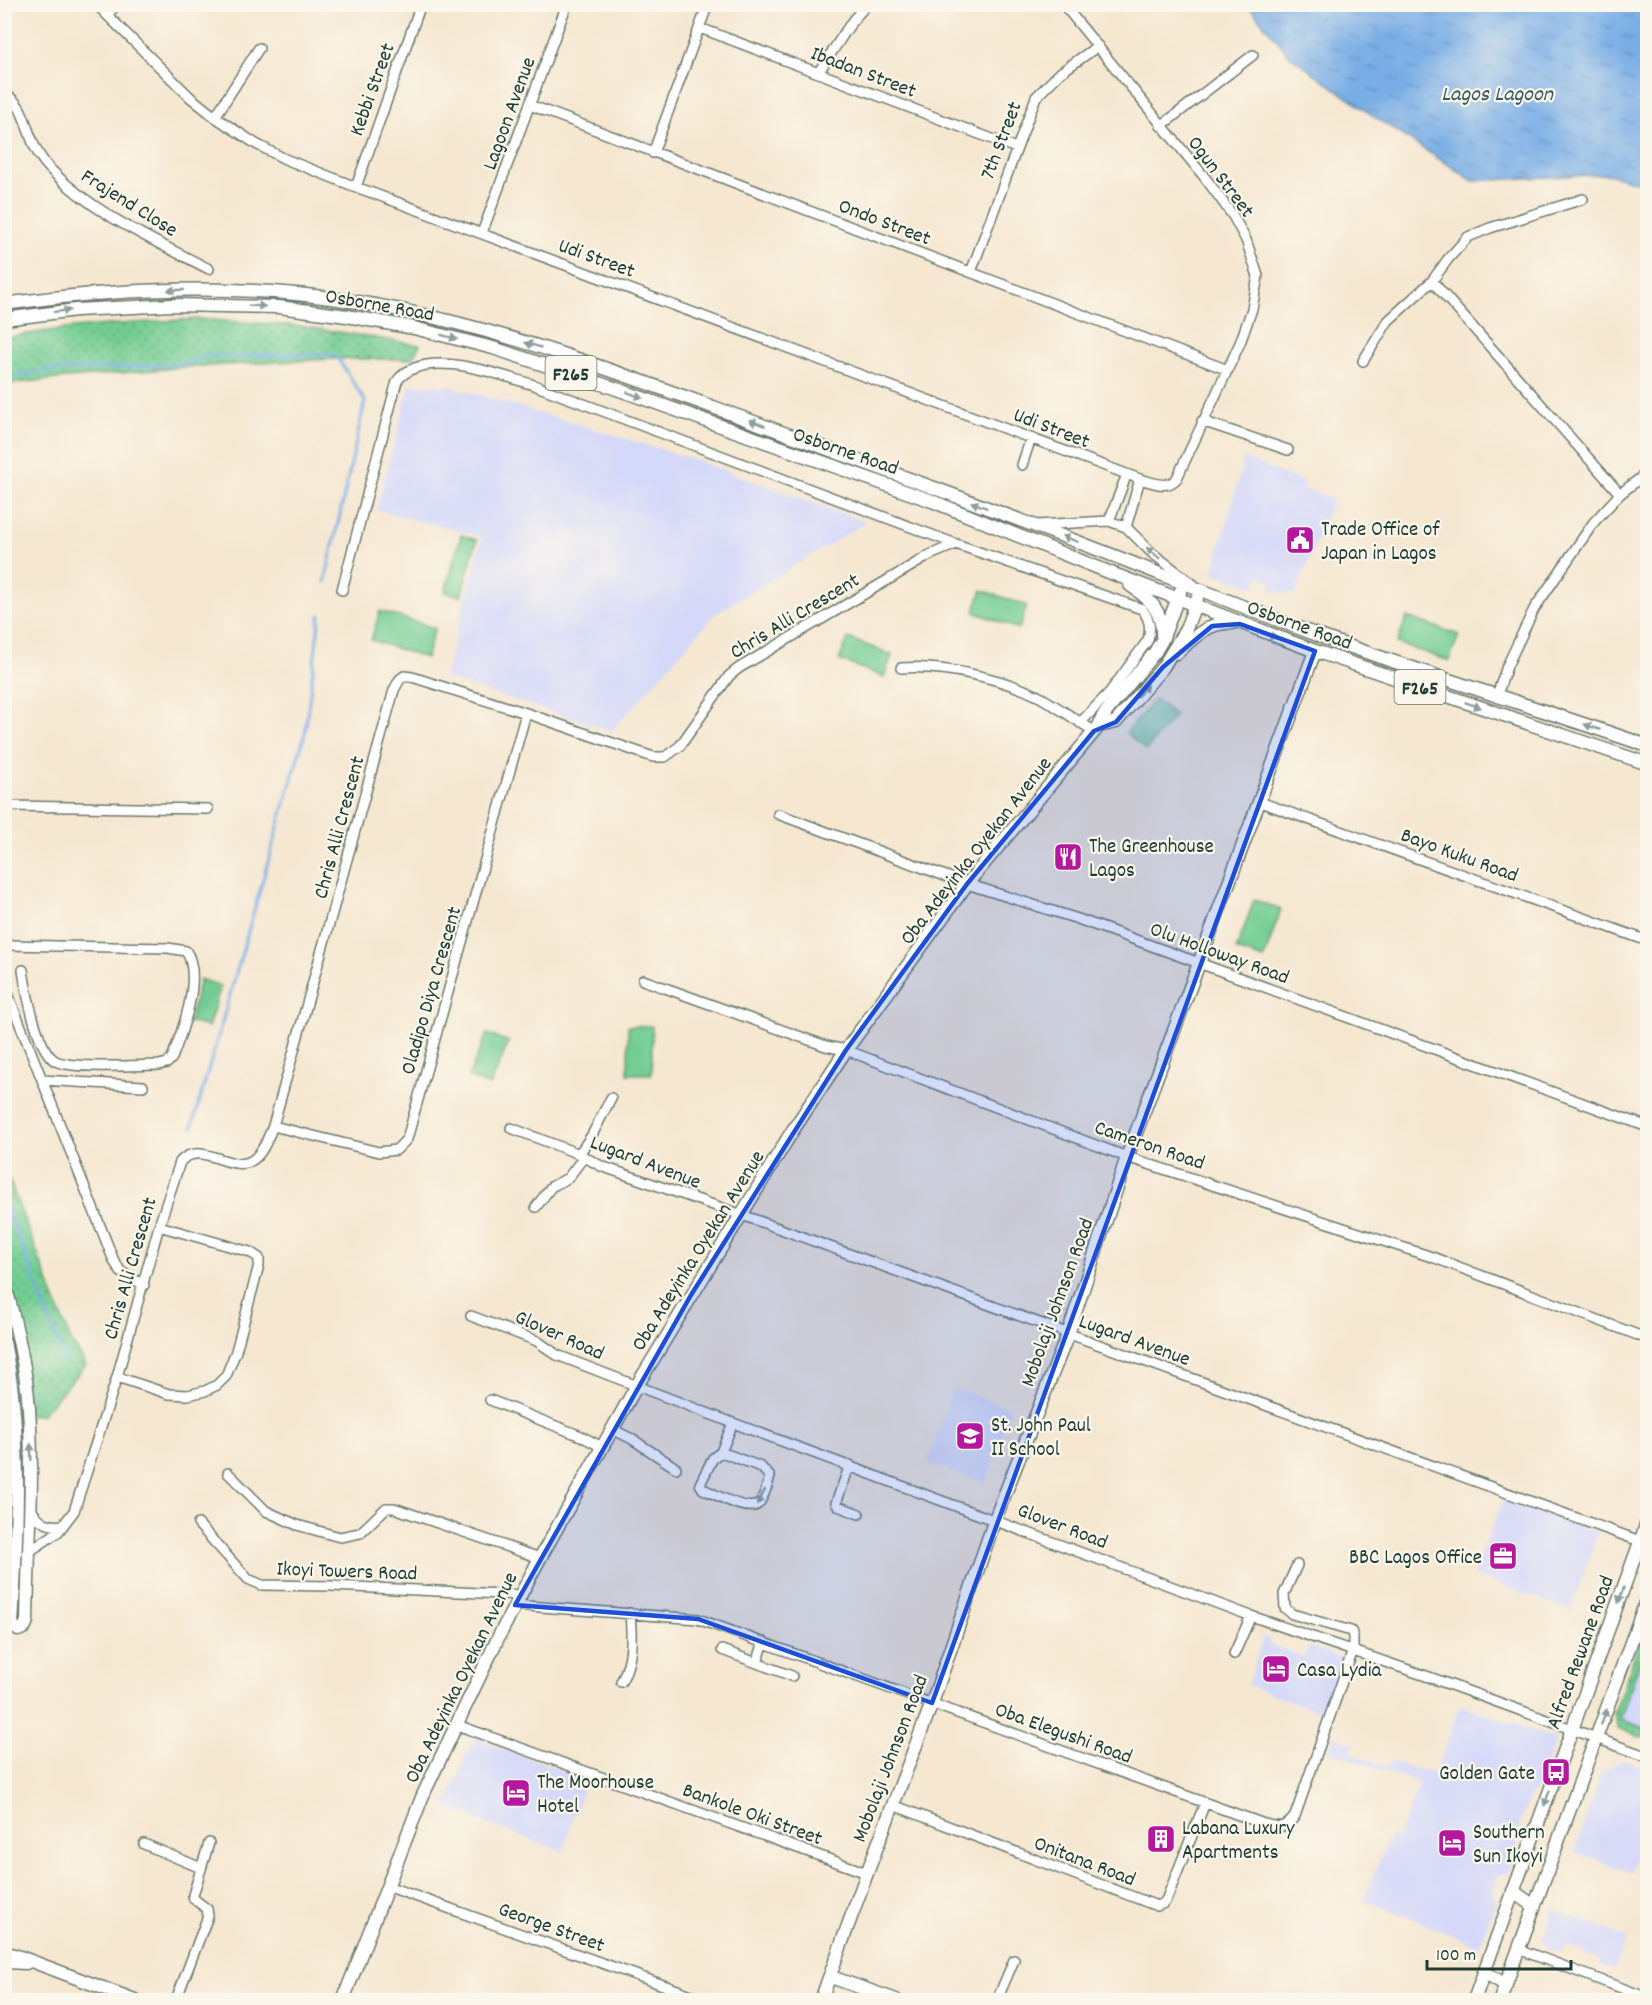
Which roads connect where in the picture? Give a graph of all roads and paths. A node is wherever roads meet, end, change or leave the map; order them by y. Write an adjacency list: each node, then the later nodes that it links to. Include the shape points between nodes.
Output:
1 (96, 4): 8 (street, Udi Street)
2 (117, 4): 8 (street)
3 (421, 4): 20 (street, Kebbi Street)
4 (567, 4): 15 (street, Lagoon Avenue)
5 (708, 4): 9 (street)
6 (867, 4): 13 (street)
7 (1063, 4): 10 (street, Ogun Street)
8 (107, 15): 16 (street, Udi Street)
9 (700, 28): 13 (street, Ibadan Street); 19 (street)
10 (1098, 46): 17 (street, Ogun Street); 18 (street, 7th Street, via 1040,92)
11 (259, 48): 16 (street)
12 (1253, 55): 17 (street)
13 (818, 73): 18 (street, Ibadan Street)
14 (4, 94): 23 (street, Frajend Close, via 23,114 40,156 70,187 145,236)
15 (530, 105): 19 (street, Ondo Street); 22 (street, Lagoon Avenue)
16 (215, 117): 20 (street, Udi Street, via 285,159)
17 (1161, 126): 31 (street, Ogun Street, via 1233,216 1258,276 1252,309)
18 (1016, 148): 24 (street, 7th Street)
19 (653, 153): 24 (street, Ondo Street)
20 (356, 187): 22 (street, Udi Street)
21 (1583, 199): 25 (street, via 1468,237)
22 (482, 233): 33 (street, Udi Street)
23 (209, 269)
24 (971, 272): 31 (street, Ondo Street)
25 (1432, 281): 30 (street, via 1388,321); 39 (street)
26 (4, 304): 41 (main road, Osborne Road / F265, one-way to 26, via 573,357 414,313 305,295 219,290 114,292)
27 (31, 315): 28 (main road, Osborne Road / F265); 29 (main road); 44 (main road, Osborne Road / F265, one-way to 44, via 161,305 245,305 414,328 527,358 625,391 932,501)
28 (4, 319)
29 (4, 327)
30 (1363, 361)
31 (1227, 370): 32 (street, Ogun Street)
32 (1202, 421): 34 (street); 38 (street, Ogun Street, via 1173,483)
33 (1031, 438): 35 (street); 37 (street, Udi Street)
34 (1288, 450)
35 (1022, 465)
36 (1647, 472): 39 (street)
37 (1127, 474): 38 (street, Ogun Street); 40 (street)
38 (1140, 479): 42 (street)
39 (1620, 494): 55 (street, via 1594,522 1534,609)
40 (1109, 521): 41 (street); 42 (street)
41 (1034, 525): 45 (main road, Osborne Road / F265, one-way to 41)
42 (1126, 527): 46 (street, one-way to 42, via 1152,553)
43 (956, 544): 47 (street, via 531,384 472,366 443,364 411,370 397,381); 56 (street, Chris Alli Crescent, via 930,555 739,668 729,676 680,746 664,757 653,757); 57 (street, via 1137,606 1146,614 1151,630 1148,640 1110,692)
44 (1111, 573): 48 (main road, Osborne Road / F265); 51 (main road, via 1152,604 1161,617)
45 (1183, 583): 46 (main road, Osborne Road / F265); 48 (main road, Oba Adeyinka Oyekan Avenue)
46 (1200, 589): 49 (main road); 55 (main road, Osborne Road / F265, via 1322,636)
47 (342, 590)
48 (1179, 598): 49 (main road, Osborne Road / F265); 51 (main road, Oba Adeyinka Oyekan Avenue)
49 (1196, 605): 50 (main road, Osborne Road / F265); 53 (main road)
50 (1240, 624): 52 (main road, Osborne Road / F265, one-way to 52); 53 (main road, via 1222,622 1206,629)
51 (1162, 640): 58 (main road, Oba Adeyinka Oyekan Avenue)
52 (1315, 651): 60 (main road, Osborne Road / F265, one-way to 60); 61 (main road, Mobolaji Johnson Road)
53 (1163, 667): 58 (main road, one-way to 53, via 1116,722)
54 (902, 668): 57 (street, via 944,668 985,677 1037,696)
55 (1497, 695): 59 (main road, Osborne Road / F265, one-way to 55)
56 (526, 713): 76 (street, Oladipo Diya Crescent, via 407,1139 396,1150 379,1152); 76 (street, Chris Alli Crescent, via 412,677 402,677 397,684)
57 (1080, 723): 58 (street)
58 (1096, 728): 65 (main road, Oba Adeyinka Oyekan Avenue)
59 (1647, 746)
60 (1647, 764)
61 (1260, 802): 66 (street, Bayo Kuku Road); 68 (main road, Mobolaji Johnson Road)
62 (4, 806): 63 (street)
63 (208, 809)
64 (778, 814): 65 (street, Olu Holloway Road)
65 (967, 884): 68 (street, Olu Holloway Road); 72 (main road, Oba Adeyinka Oyekan Avenue)
66 (1647, 941)
67 (4, 945): 69 (street, via 186,951 191,993 172,1058 159,1065 75,1065 54,1060 30,1008)
68 (1199, 963): 78 (street, Olu Holloway Road); 80 (main road, Mobolaji Johnson Road)
69 (24, 970)
70 (643, 980): 72 (street, Cameron Road)
71 (4, 984): 73 (street)
72 (846, 1050): 80 (street, Cameron Road); 82 (main road, Oba Adeyinka Oyekan Avenue)
73 (42, 1080): 74 (street); 85 (street, via 114,1260 122,1272)
74 (143, 1086)
75 (611, 1098): 79 (street)
76 (273, 1126): 83 (street, Chris Alli Crescent, via 261,1151 249,1162 186,1155 180,1162)
77 (512, 1128): 79 (street, Lugard Avenue)
78 (1647, 1128)
79 (581, 1156): 81 (street, via 568,1178 551,1187); 82 (street, Lugard Avenue)
80 (1127, 1157): 87 (main road, Mobolaji Johnson Road); 88 (street, Cameron Road, via 1435,1258)
81 (536, 1207)
82 (742, 1215): 87 (street, Lugard Avenue); 91 (main road, Oba Adeyinka Oyekan Avenue)
83 (159, 1226): 85 (street, Chris Alli Crescent); 90 (street, via 258,1257 236,1351 226,1376 217,1385 188,1395 170,1394)
84 (4, 1282): 100 (main road, one-way to 84, via 29,1407 17,1328)
85 (144, 1285): 90 (street, Chris Alli Crescent)
86 (471, 1316): 91 (street, Glover Road, via 537,1341 557,1355)
87 (1068, 1334): 102 (main road, Mobolaji Johnson Road); 106 (street, Lugard Avenue)
88 (1647, 1339)
89 (4, 1342): 109 (main road, via 16,1454)
90 (117, 1377): 105 (street, Chris Alli Crescent, via 74,1511)
91 (636, 1387): 93 (street, Glover Road); 94 (main road, Oba Adeyinka Oyekan Avenue)
92 (490, 1400): 95 (street)
93 (733, 1423): 96 (street); 97 (street, Glover Road)
94 (612, 1430): 95 (main road, Oba Adeyinka Oyekan Avenue); 98 (street)
95 (602, 1447): 108 (main road, Oba Adeyinka Oyekan Avenue)
96 (721, 1452): 96 (street, one-way to 96, via 766,1470 770,1477 760,1503 747,1508 703,1490 700,1484 707,1466)
97 (850, 1465): 101 (street, via 836,1503); 102 (street, Glover Road)
98 (676, 1468)
99 (228, 1473): 108 (street, via 266,1511 340,1537 360,1533 386,1508 394,1508)
100 (32, 1510): 105 (street, via 46,1524); 107 (main road)
101 (859, 1514)
102 (995, 1519): 114 (street, Glover Road); 123 (main road, Mobolaji Johnson Road)
103 (1647, 1520): 106 (main road, Alfred Rewane Road)
104 (198, 1524): 112 (street, Ikoyi Towers Road, via 248,1579 262,1585 332,1586)
105 (63, 1525): 107 (street, Chris Alli Crescent)
106 (1644, 1543): 125 (main road, Alfred Rewane Road, one-way to 125)
107 (30, 1551): 115 (main road, via 27,1621 18,1630)
108 (540, 1558): 112 (main road, Oba Adeyinka Oyekan Avenue)
109 (10, 1560): 115 (main road)
110 (1297, 1565): 118 (street, via 1284,1594 1285,1608 1292,1614 1351,1631)
111 (1647, 1596): 126 (main road, one-way to 111)
112 (518, 1600): 113 (street, Oba Elegushi Road); 124 (main road, Oba Adeyinka Oyekan Avenue)
113 (630, 1613): 116 (street, Oba Elegushi Road, via 698,1619); 122 (street, via 632,1650)
114 (1251, 1616): 118 (street, Glover Road); 119 (street)
115 (8, 1622)
116 (764, 1642): 120 (street); 123 (street, Oba Elegushi Road)
117 (722, 1650): 120 (street)
118 (1353, 1650): 125 (street, Glover Road); 128 (street, Oba Elegushi Road, via 1289,1824 1264,1824)
119 (1234, 1654)
120 (757, 1663): 121 (street)
121 (792, 1676)
122 (621, 1682)
123 (932, 1703): 128 (street, Oba Elegushi Road); 129 (main road, Mobolaji Johnson Road)
124 (458, 1725): 133 (street, Bankole Oki Street); 134 (main road, Oba Adeyinka Oyekan Avenue, via 423,1795)
125 (1573, 1728): 126 (street, Glover Road); 135 (main road, Alfred Rewane Road, one-way to 135)
126 (1596, 1737): 127 (street, Glover Road); 136 (main road)
127 (1647, 1757)
128 (1205, 1803): 129 (street, Onitana Road, via 1167,1898 1157,1906)
129 (893, 1805): 133 (main road, Mobolaji Johnson Road)
130 (144, 1844): 132 (street)
131 (209, 1844): 132 (street)
132 (201, 1868): 147 (street, via 193,1895 207,1909 208,1916)
133 (867, 1873): 143 (main road, Mobolaji Johnson Road)
134 (387, 1886): 148 (main road, Oba Adeyinka Oyekan Avenue); 149 (street, George Street)
135 (1513, 1891): 136 (main road); 142 (main road, Alfred Rewane Road)
136 (1534, 1906): 137 (main road)
137 (1518, 1949): 144 (main road); 145 (street)
138 (4, 1952): 141 (main road)
139 (1014, 1960): 152 (street)
140 (4, 1962): 141 (main road)
141 (36, 1964): 146 (main road)
142 (1484, 1972): 144 (main road); 153 (main road, Alfred Rewane Road)
143 (831, 1977): 150 (main road, Mobolaji Johnson Road); 151 (main road)
144 (1506, 1985): 154 (main road)
145 (1647, 1998)
146 (135, 2001)
147 (176, 2001)
148 (343, 2001)
149 (705, 2001)
150 (821, 2001)
151 (896, 2001)
152 (997, 2001)
153 (1474, 2001)
154 (1500, 2001)

